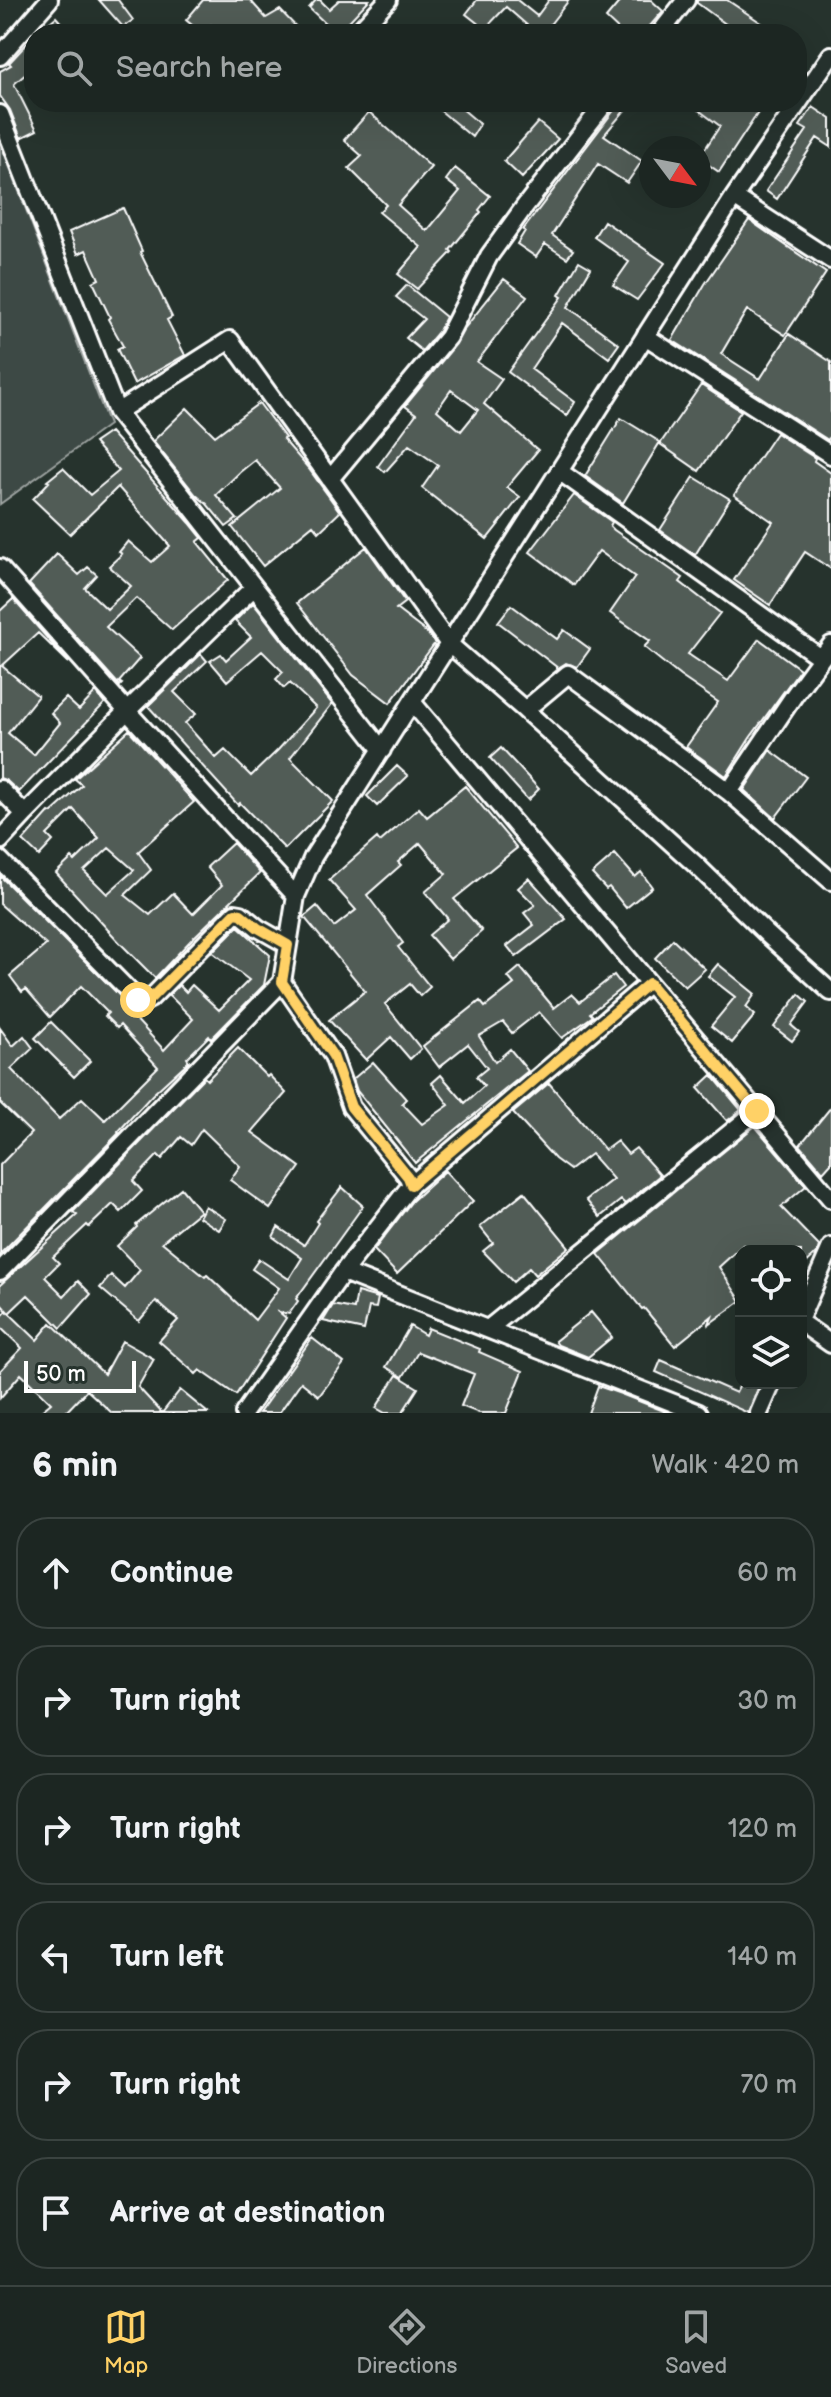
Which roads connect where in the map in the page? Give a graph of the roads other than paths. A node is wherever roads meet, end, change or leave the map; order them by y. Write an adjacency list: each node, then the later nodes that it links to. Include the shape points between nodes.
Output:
1 (49, 0): 4 (street)
2 (388, 0): 5 (street)
3 (686, 0): 6 (street)
4 (28, 24)
5 (365, 24)
6 (667, 24)
7 (24, 29): 9 (street)
8 (831, 55): 10 (street)
9 (0, 56)
10 (807, 90)
11 (598, 112): 20 (street, via 489,256 448,337)
12 (792, 112): 14 (street)
13 (0, 114): 17 (street)
14 (734, 197): 15 (street); 16 (street)
15 (831, 260)
16 (645, 336): 18 (street); 19 (street)
17 (117, 412): 20 (street, via 230,340); 22 (street)
18 (831, 455)
19 (559, 471): 23 (street); 24 (street)
20 (330, 479): 23 (street)
21 (0, 568): 27 (street)
22 (254, 587): 27 (street); 28 (street)
23 (449, 644): 25 (street); 26 (street)
24 (826, 652): 30 (street)
25 (412, 702): 28 (street); 38 (street)
26 (525, 710): 30 (street, via 568,674); 39 (street)
27 (127, 711): 31 (street); 35 (street)
28 (382, 750): 35 (street, via 313,857)
29 (0, 789): 31 (street)
30 (729, 792): 34 (street)
31 (25, 814): 32 (street)
32 (0, 841)
33 (0, 860): 36 (street, via 144,1002 235,913)
34 (831, 881)
35 (296, 896): 36 (street)
36 (288, 945): 37 (street)
37 (282, 982): 41 (street, via 333,1056 351,1107); 44 (street)
38 (649, 983): 40 (street); 41 (street)
39 (831, 992)
40 (757, 1111): 42 (street); 48 (street)
41 (411, 1185): 45 (street)
42 (831, 1199)
43 (831, 1247): 46 (street)
44 (0, 1271)
45 (343, 1272): 48 (street); 51 (street)
46 (807, 1302)
47 (807, 1327): 49 (street)
48 (488, 1329): 52 (street)
49 (831, 1344)
50 (769, 1389): 53 (street)
51 (244, 1413)
52 (699, 1413)
53 (759, 1413)

